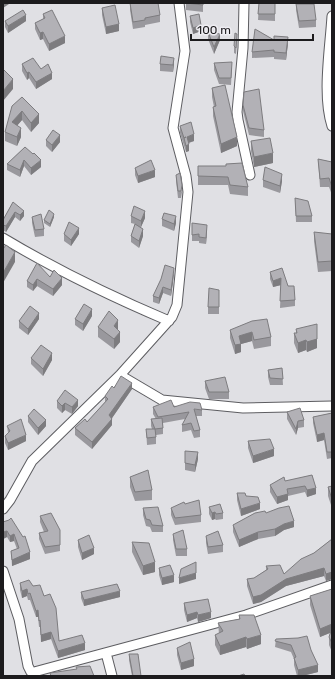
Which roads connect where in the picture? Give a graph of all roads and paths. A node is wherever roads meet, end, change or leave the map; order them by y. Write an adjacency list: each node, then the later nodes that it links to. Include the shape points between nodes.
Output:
1 (179, 3): 7 (street, via 185,51 173,128 188,192 177,304)
2 (244, 3): 5 (street, via 237,112)
3 (332, 16): 4 (street, via 327,94)
4 (332, 126)
5 (250, 175)
6 (3, 238): 7 (street, via 76,279)
7 (169, 321): 8 (street)
8 (120, 375): 9 (street, via 162,400 243,408); 10 (street, via 32,461)
9 (332, 406)
10 (3, 509)
11 (3, 571): 14 (street, via 19,620 28,666 31,672)
12 (332, 585): 13 (street, via 240,617)
13 (106, 653): 14 (street); 15 (street)
14 (39, 674)
15 (112, 676)

